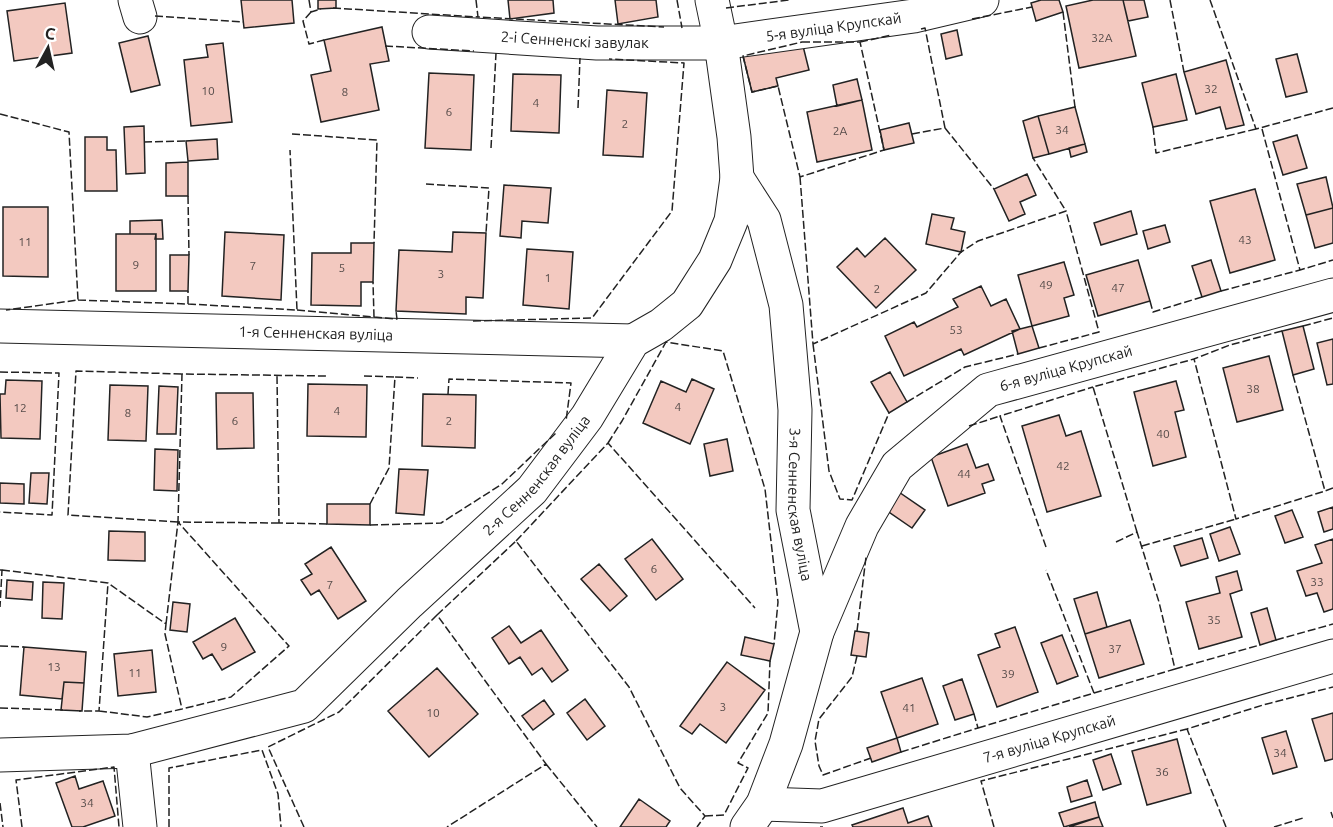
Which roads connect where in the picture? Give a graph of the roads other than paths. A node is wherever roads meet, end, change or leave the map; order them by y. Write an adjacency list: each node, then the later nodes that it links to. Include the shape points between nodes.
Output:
1 (712, 0): 4 (street)
2 (982, 0): 4 (street, 5-я вуліца Крупскай, via 914,16)
3 (429, 32): 4 (street, 2-і Сенненскі завулак, via 597,43)
4 (721, 43): 5 (street)
5 (737, 178): 8 (street, via 731,221 704,278 687,304 661,325); 9 (street, 3-я Сенненская вуліца, via 764,219 786,305 795,410 793,510)
6 (1333, 295): 9 (street, 6-я вуліца Крупскай, via 988,390 897,466 862,526)
7 (0, 326): 8 (street, 1-я Сенненская вуліца)
8 (633, 340): 11 (street, 2-я Сенненская вуліца, via 587,417 532,490 304,706)
9 (817, 632): 13 (street, 3-я Сенненская вуліца, via 786,744)
10 (1333, 656): 13 (street, 7-я вуліца Крупскай, via 822,806)
11 (132, 751): 12 (street, 2-я Сенненская вуліца); 14 (street)
12 (0, 755)
13 (755, 816)
14 (140, 827)

